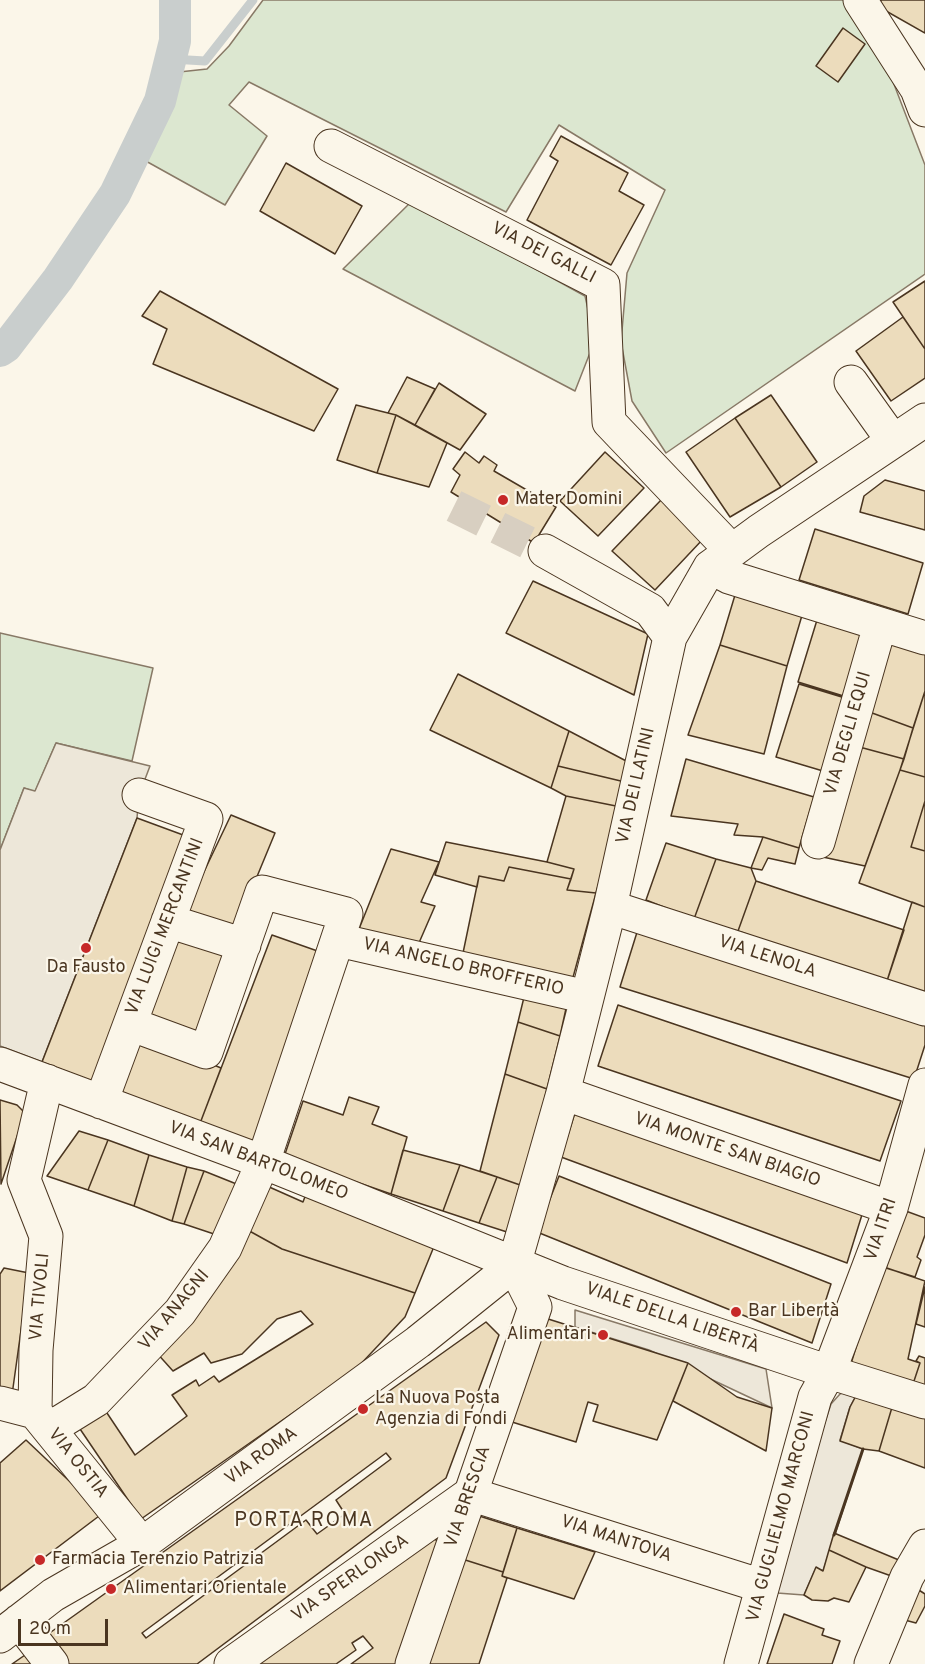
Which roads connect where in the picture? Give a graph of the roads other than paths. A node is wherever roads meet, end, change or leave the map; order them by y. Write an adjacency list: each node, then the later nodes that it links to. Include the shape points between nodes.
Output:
1 (860, 0): 2 (street)
2 (923, 96)
3 (331, 146): 8 (street, VIA DEI GALLI, via 603,285 609,422)
4 (851, 382): 6 (street)
5 (925, 420): 6 (street, VIA DEI LATINI)
6 (893, 441): 8 (street, VIA DEI LATINI)
7 (545, 551): 10 (street, via 650,610)
8 (721, 559): 9 (street, via 729,577); 10 (street, VIA DEI LATINI)
9 (880, 625): 11 (street); 13 (street, VIA DEGLI EQUI)
10 (670, 637): 14 (street, VIA DEI LATINI)
11 (925, 638)
12 (139, 795): 15 (street, VIA LUIGI MERCANTINI, via 206,819)
13 (818, 842)
14 (610, 907): 18 (street, VIA DEI LATINI); 19 (street, VIA LENOLA)
15 (168, 921): 17 (street); 20 (street, VIA LUIGI MERCANTINI)
16 (338, 940): 17 (street, VIA ANAGNI, via 346,914 262,892); 18 (street, VIA ANGELO BROFFERIO); 26 (street, VIA ANAGNI)
17 (244, 945): 20 (street, via 206,1052)
18 (587, 997): 24 (street, VIA DEI LATINI)
19 (925, 1009)
20 (130, 1024): 25 (street, VIA LUIGI MERCANTINI)
21 (0, 1064): 22 (street, VIA SAN BARTOLOMEO)
22 (47, 1080): 25 (street, VIA SAN BARTOLOMEO); 32 (street, VIA TIVOLI, via 24,1180 46,1236 36,1350)
23 (925, 1085): 27 (street, VIA ITRI)
24 (563, 1093): 27 (street, VIA MONTE SAN BIAGIO); 28 (street, VIA DEI LATINI)
25 (101, 1102): 26 (street, VIA SAN BARTOLOMEO)
26 (263, 1162): 28 (street, VIA SAN BARTOLOMEO); 32 (street, VIA ANAGNI, via 225,1248 180,1312 96,1400)
27 (891, 1208): 29 (street, VIA ITRI)
28 (514, 1264): 29 (street, VIALE DELLA LIBERTÀ); 33 (street, VIA BRESCIA, via 534,1307); 34 (street, VIA ROMA, via 418,1342)
29 (830, 1372): 30 (street, VIALE DELLA LIBERTÀ); 36 (street, VIA GUGLIELMO MARCONI, via 815,1397)
30 (925, 1402)
31 (0, 1403): 32 (street, VIA OSTIA)
32 (42, 1420): 34 (street, VIA OSTIA)
33 (470, 1494): 36 (street, VIA MANTOVA); 39 (street, VIA SPERLONGA); 40 (street, VIA BRESCIA)
34 (142, 1544): 37 (street, VIA ROMA, via 53,1595)
35 (925, 1546): 42 (street, via 907,1577)
36 (762, 1586): 41 (street, VIA GUGLIELMO MARCONI)
37 (10, 1628): 38 (street)
38 (52, 1664)
39 (231, 1664)
40 (412, 1664)
41 (741, 1664)
42 (871, 1664)

